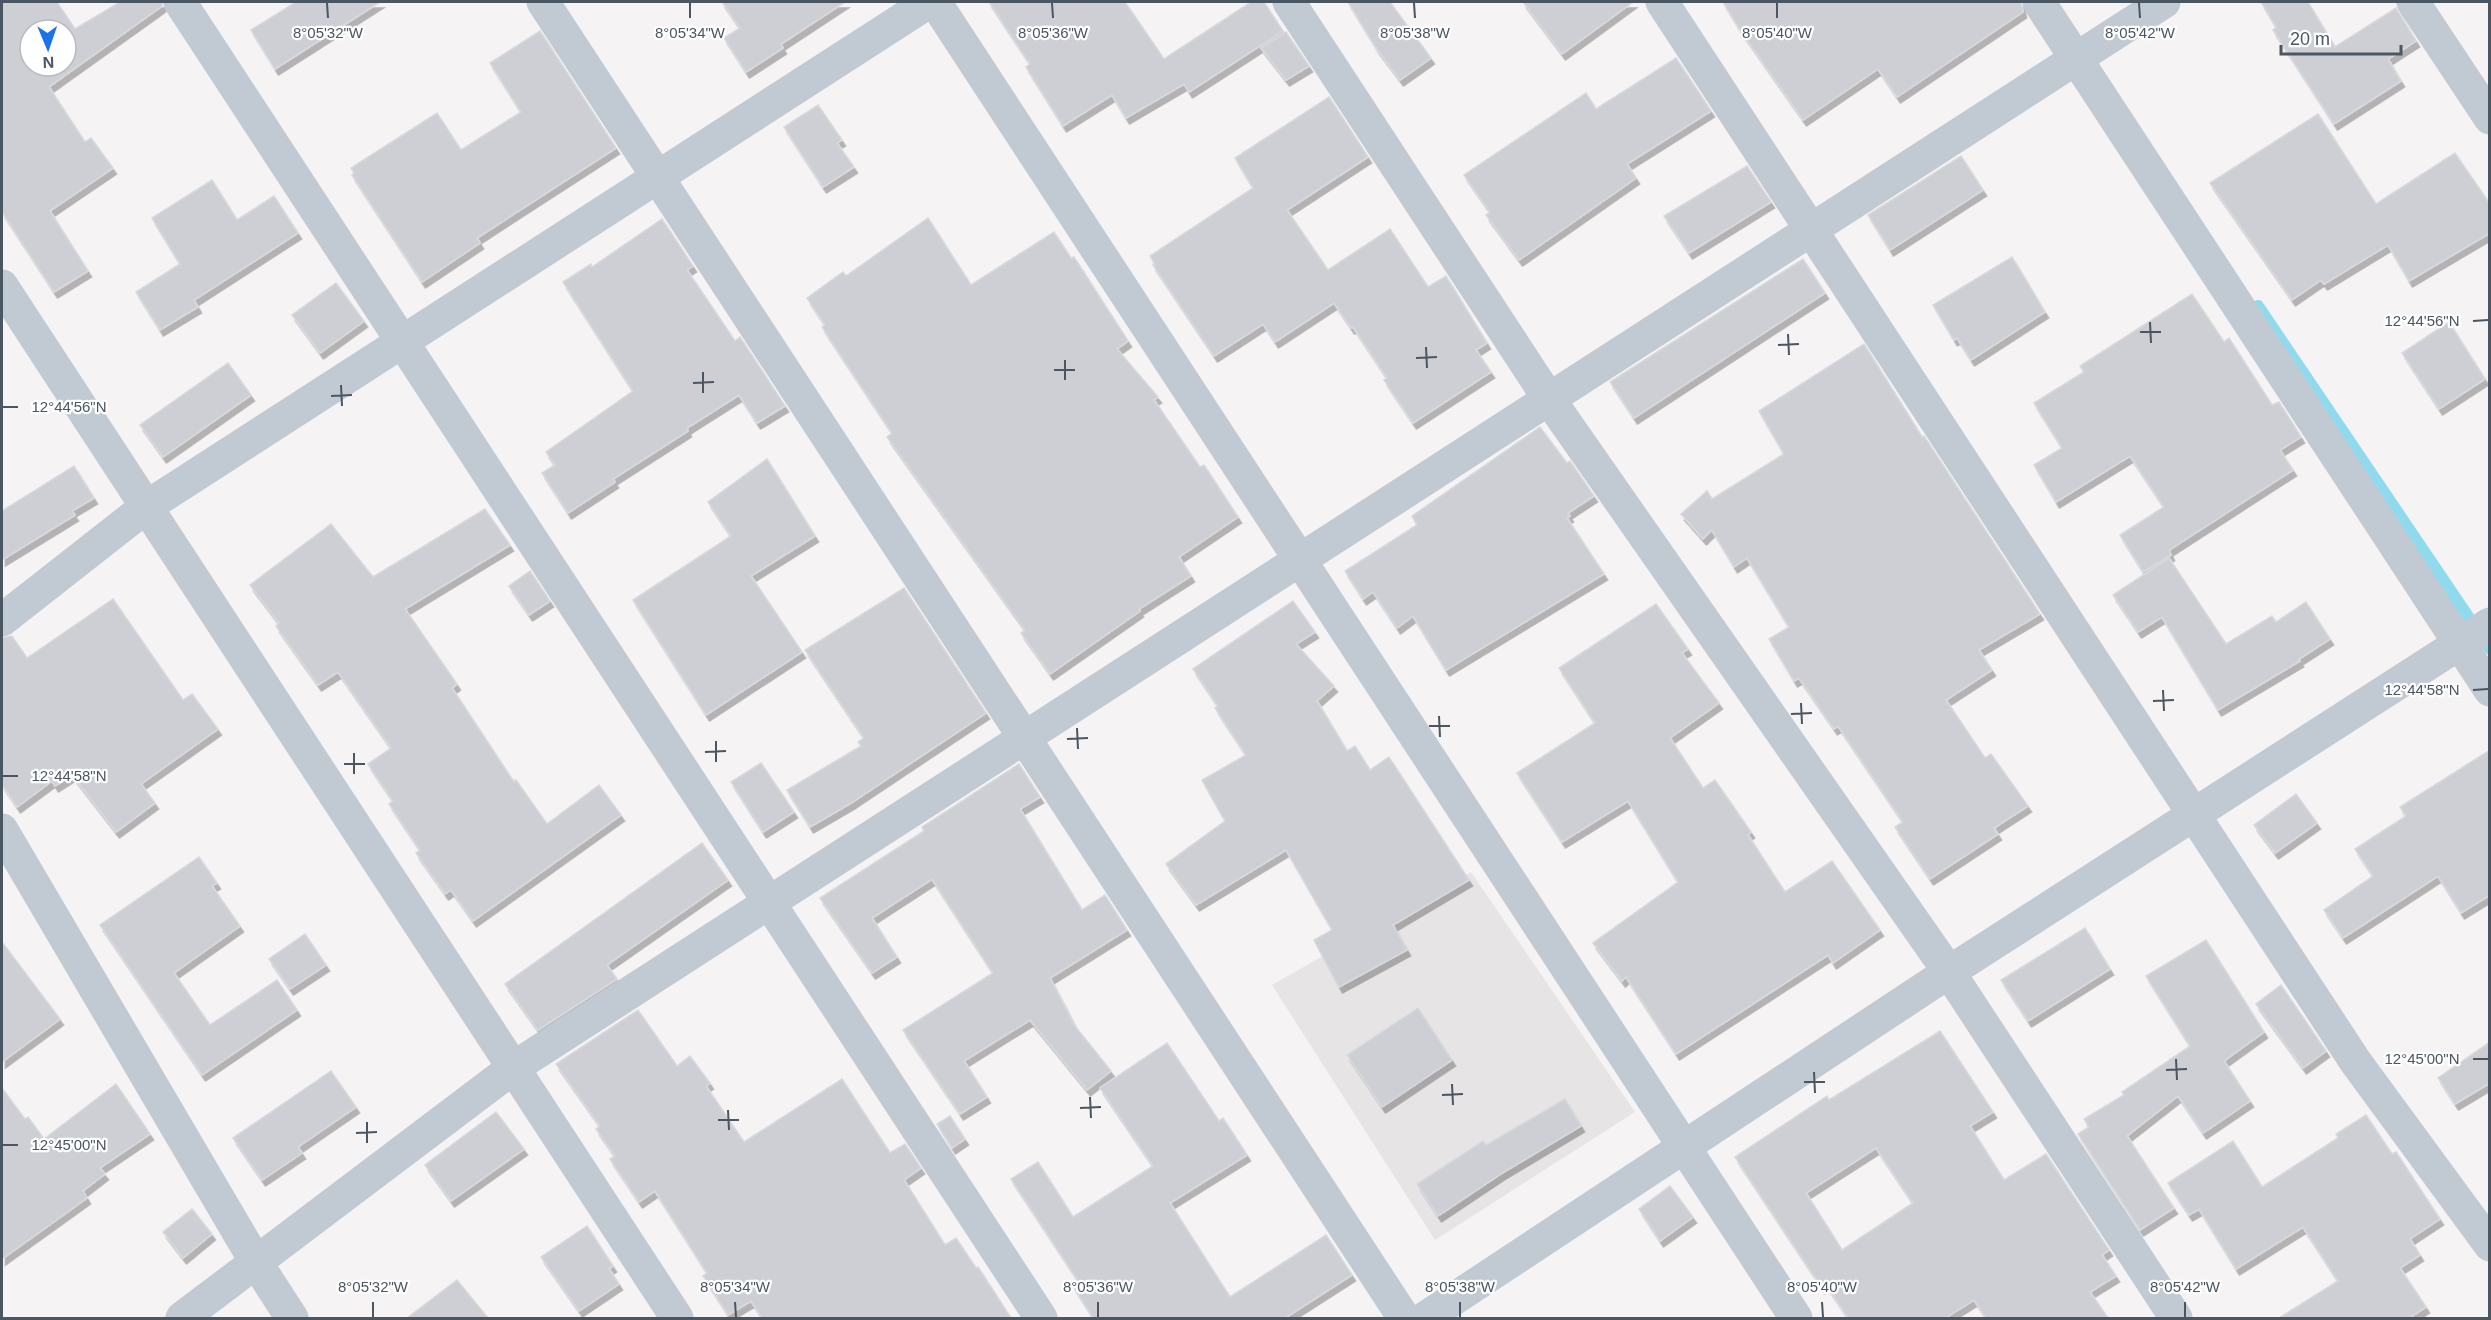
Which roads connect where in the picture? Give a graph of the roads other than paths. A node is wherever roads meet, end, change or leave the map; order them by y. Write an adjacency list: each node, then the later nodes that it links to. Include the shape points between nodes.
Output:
1 (180, 2): 15 (street)
2 (543, 2): 12 (street)
3 (929, 2): 12 (street)
4 (935, 2): 18 (street)
5 (1289, 2): 16 (street)
6 (1662, 2): 13 (street)
7 (2039, 2): 10 (street)
8 (2164, 2): 10 (street)
9 (2413, 2): 11 (street)
10 (2077, 58): 13 (street); 21 (street)
11 (2490, 118)
12 (658, 176): 15 (street); 23 (street)
13 (1811, 229): 16 (street); 24 (street)
14 (2, 286): 17 (street)
15 (402, 341): 17 (street); 26 (street)
16 (1549, 399): 18 (street); 27 (street)
17 (146, 507): 19 (street); 28 (street)
18 (1300, 559): 23 (street); 29 (street)
19 (2, 620)
20 (2490, 624): 21 (street)
21 (2459, 644): 22 (street); 24 (street)
22 (2490, 690)
23 (1024, 738): 26 (street); 36 (street)
24 (2195, 816): 27 (street); 30 (street, via 2355,1060)
25 (2, 831): 31 (street)
26 (769, 903): 28 (street); 35 (street)
27 (1949, 972): 29 (street); 39 (street)
28 (513, 1068): 31 (street); 34 (street)
29 (1685, 1148): 37 (street); 38 (street)
30 (2490, 1245)
31 (257, 1264): 32 (street); 33 (street)
32 (182, 1318)
33 (292, 1318)
34 (676, 1318)
35 (1041, 1318)
36 (1404, 1318)
37 (1425, 1318)
38 (1796, 1318)
39 (2175, 1318)

